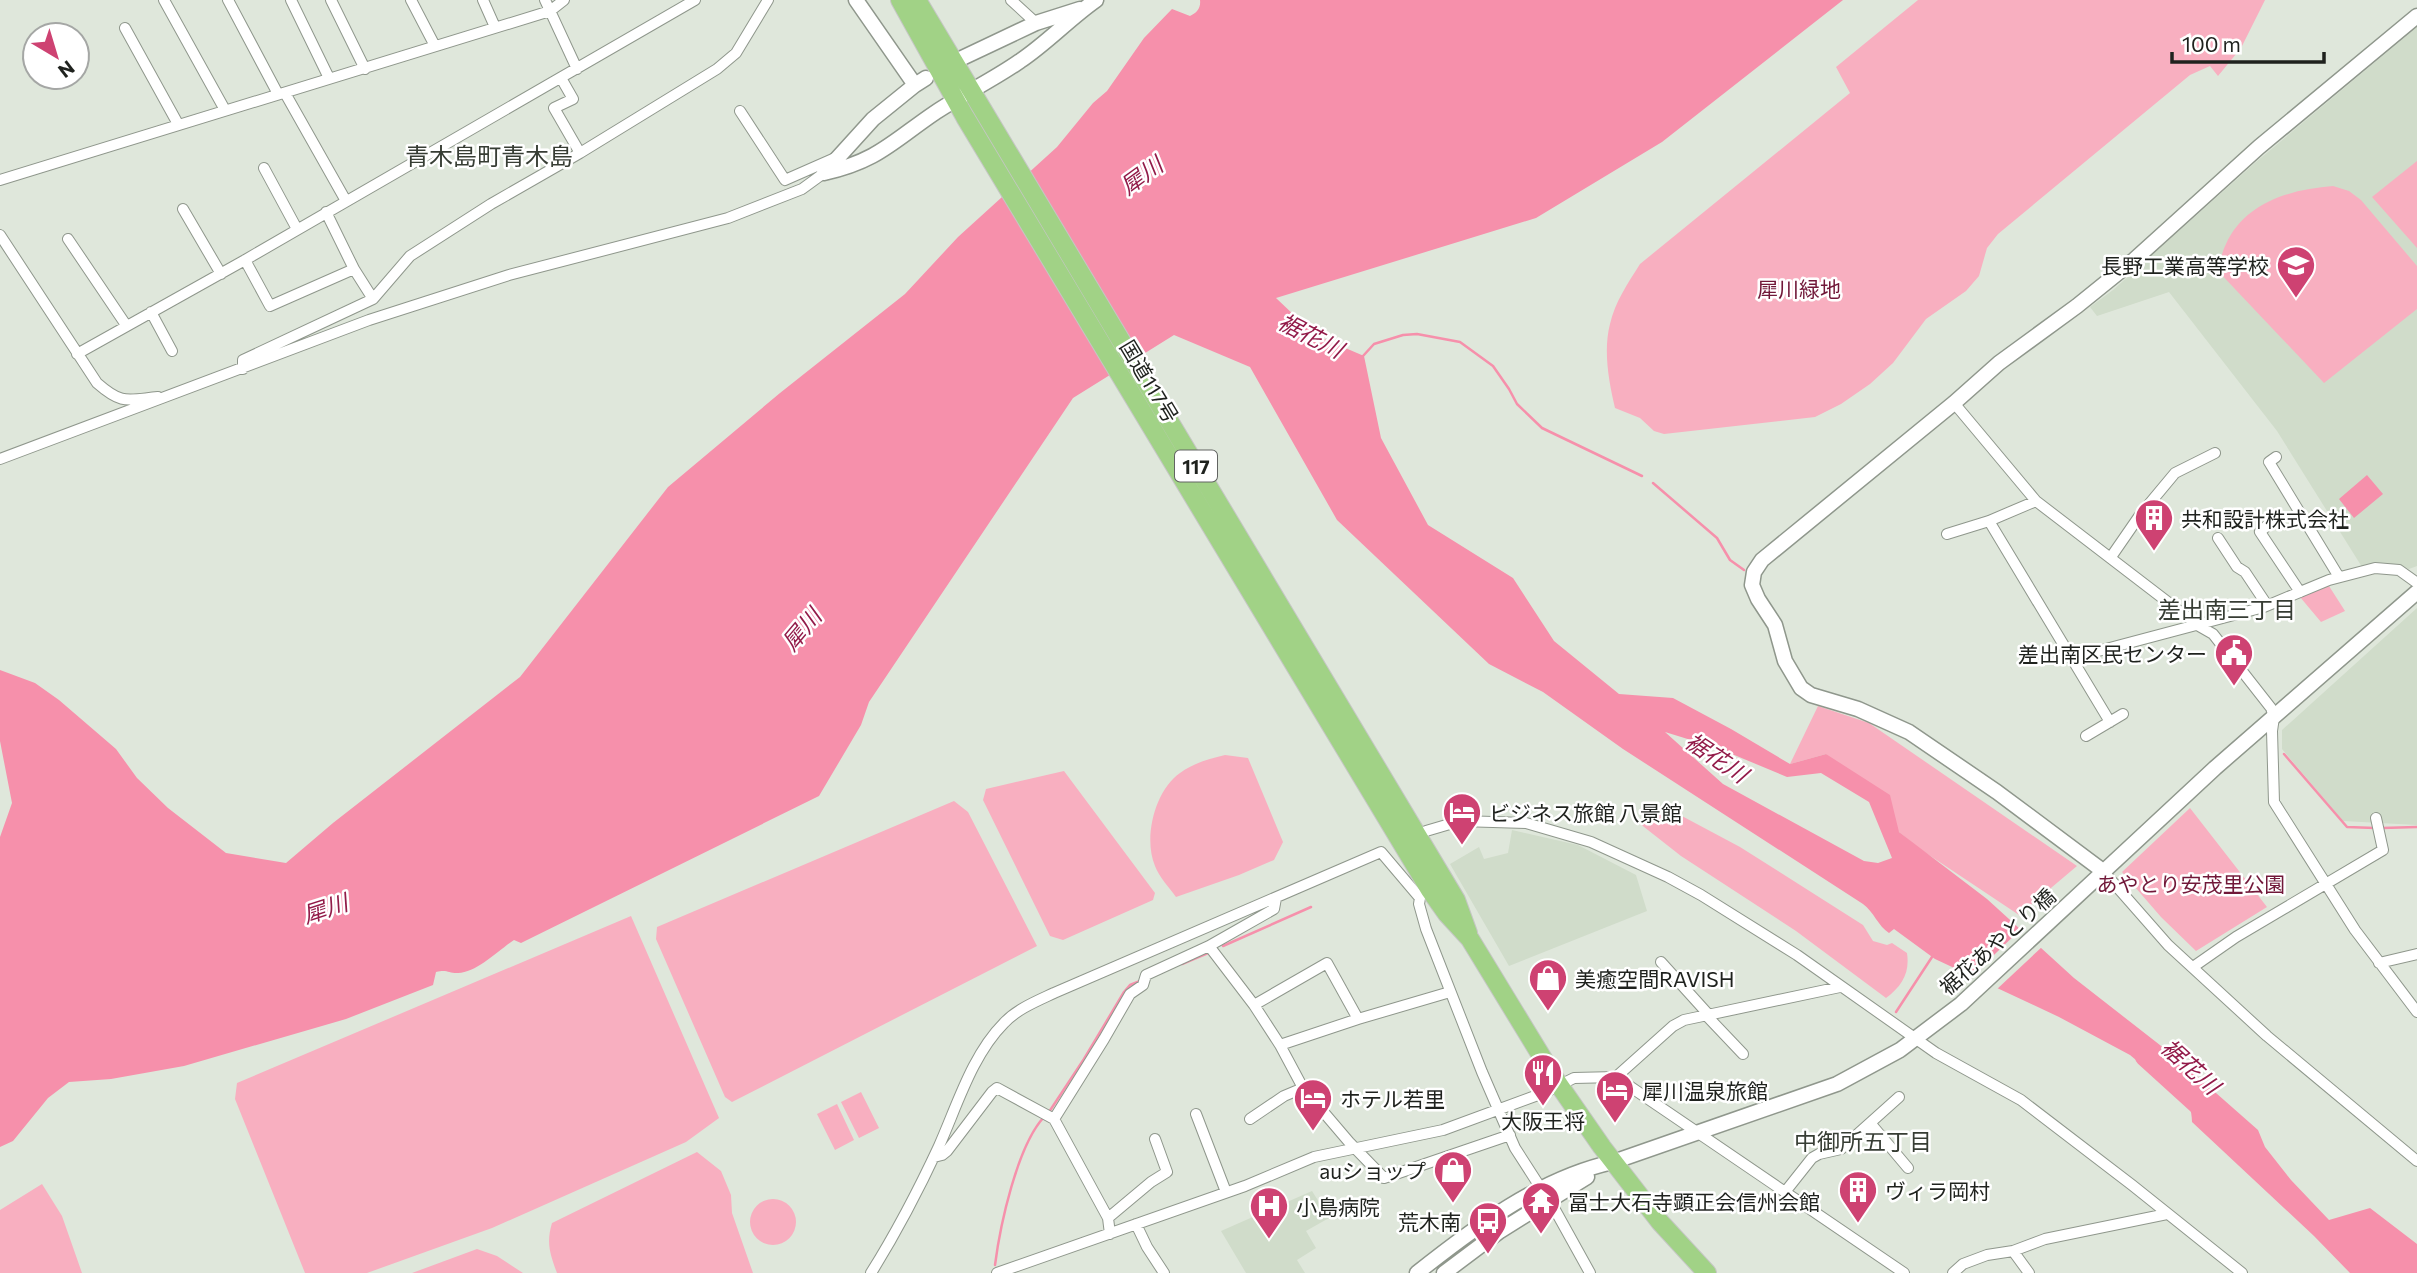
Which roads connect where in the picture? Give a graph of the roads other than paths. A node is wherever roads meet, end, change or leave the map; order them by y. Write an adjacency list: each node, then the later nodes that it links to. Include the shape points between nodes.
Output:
1 (164, 0): 30 (street)
2 (228, 0): 27 (street)
3 (291, 0): 25 (street)
4 (331, 0): 23 (street)
5 (411, 0): 21 (street)
6 (483, 0): 19 (street)
7 (545, 0): 16 (street)
8 (564, 0): 16 (street)
9 (695, 0): 24 (street)
10 (768, 0): 33 (street, via 736,53 717,69)
11 (856, 0): 34 (street, via 920,82 873,119)
12 (900, 0): 29 (highway, 国道117号 / 117)
13 (917, 0): 28 (highway, 国道117号 / 117)
14 (1011, 0): 18 (street)
15 (1088, 2): 18 (street); 28 (street)
16 (550, 11): 19 (street); 24 (street)
17 (2417, 16): 54 (street, via 2259,147 2134,260)
18 (1036, 23): 22 (street)
19 (495, 27): 21 (street)
20 (125, 28): 32 (street)
21 (435, 46): 23 (street)
22 (962, 58)
23 (365, 69): 25 (street)
24 (577, 69): 26 (street)
25 (329, 78): 27 (street)
26 (561, 78): 33 (street, via 573,99 554,108); 38 (street)
27 (281, 94): 30 (street); 38 (street)
28 (977, 99): 29 (street); 76 (highway, 国道117号 / 117)
29 (955, 101): 36 (street, via 880,153); 76 (highway, 国道117号 / 117)
30 (225, 110): 32 (street)
31 (740, 111): 34 (street, via 785,180)
32 (178, 124): 37 (street)
33 (580, 153): 47 (street, via 410,256)
34 (842, 155): 36 (street)
35 (264, 168): 41 (street)
36 (824, 173): 52 (street, via 802,189 728,218 441,296)
37 (0, 180)
38 (346, 201): 40 (street)
39 (183, 209): 46 (street)
40 (326, 212): 41 (street); 45 (street)
41 (298, 229): 44 (street)
42 (0, 235): 51 (street)
43 (68, 239): 49 (street)
44 (245, 260): 45 (street, via 270,306); 46 (street)
45 (354, 269): 47 (street)
46 (221, 274): 48 (street)
47 (373, 299): 52 (street, via 243,360)
48 (151, 312): 49 (street); 50 (street)
49 (126, 325): 51 (street)
50 (172, 351)
51 (77, 354): 53 (street, via 114,398)
52 (243, 369): 53 (street)
53 (173, 395): 56 (street)
54 (1954, 403): 58 (street); 77 (street, via 1762,560 1752,585 1775,625 1785,661 1801,688 1909,733 1997,792)
55 (2215, 453): 63 (street, via 2175,473)
56 (0, 459)
57 (2269, 462): 64 (street)
58 (2036, 501): 59 (street); 63 (street)
59 (1989, 521): 61 (street); 70 (street)
60 (2270, 523): 66 (street, via 2260,532)
61 (1947, 534)
62 (2218, 538): 68 (street)
63 (2111, 557): 69 (street)
64 (2339, 577): 65 (street, via 2375,568 2399,570); 66 (street)
65 (2417, 583)
66 (2300, 592): 68 (street)
67 (2417, 593): 72 (street, 裾花あやとり橋)
68 (2267, 605): 69 (street)
69 (2199, 626): 70 (street); 72 (street, via 2213,634)
70 (2072, 658): 73 (street)
71 (2123, 714): 73 (street)
72 (2274, 718): 77 (street, 裾花あやとり橋); 78 (street, via 2274,802)
73 (2110, 722): 74 (street)
74 (2086, 736)
75 (2377, 824): 78 (street, via 2383,850)
76 (1411, 830): 79 (highway, 国道117号 / 117); 86 (street, via 1461,821 1526,823 1591,842 1701,895)
77 (2100, 875): 85 (street); 92 (street, 裾花あやとり橋, via 1979,988)
78 (2324, 884): 84 (street); 85 (street)
79 (1431, 890): 80 (street, via 1381,852); 87 (street, via 1422,915); 96 (highway, 117, via 1470,939)
80 (1276, 898): 81 (street, via 1274,909); 108 (street, via 1023,1008 988,1043)
81 (1209, 946): 88 (street); 101 (street, via 1145,980 1130,994)
82 (2417, 954): 84 (street)
83 (1661, 962): 90 (street)
84 (2379, 963): 89 (street)
85 (2193, 967): 109 (street, via 2267,1036)
86 (1840, 987): 90 (street); 92 (street)
87 (1450, 992): 91 (street); 99 (street)
88 (1254, 1005): 91 (street, via 1328,963); 93 (street)
89 (2417, 1012)
90 (1707, 1014): 94 (street); 95 (street, via 1673,1026)
91 (1358, 1019): 93 (street)
92 (1920, 1036): 104 (street, 裾花あやとり橋, via 1837,1084); 115 (street, via 2021,1100)
93 (1280, 1045): 97 (street)
94 (1743, 1054)
95 (1616, 1077): 96 (street, via 1574,1078); 104 (street)
96 (1559, 1085): 99 (street); 110 (highway, 117)
97 (1303, 1088): 102 (street); 107 (street)
98 (1899, 1097): 103 (street)
99 (1499, 1109): 105 (street); 107 (street, via 1424,1136)
100 (1196, 1114): 112 (street)
101 (1049, 1116): 108 (street, via 997,1088 947,1151); 116 (street)
102 (1250, 1119)
103 (1871, 1124): 111 (street); 113 (street, via 1841,1149 1812,1158)
104 (1698, 1133): 110 (street, 裾花あやとり橋); 113 (street)
105 (1510, 1135): 107 (street, via 1384,1178); 114 (street)
106 (1155, 1139): 116 (street, via 1167,1172)
107 (1355, 1147): 112 (street, via 1314,1157)
108 (934, 1157): 120 (street)
109 (2417, 1161)
110 (1613, 1162): 114 (street, 裾花あやとり橋); 126 (highway, 117)
111 (1908, 1168)
112 (1226, 1192): 117 (street)
113 (1785, 1192): 127 (street)
114 (1546, 1194): 123 (street, via 1485,1221); 124 (street); 125 (street)
115 (2167, 1214): 119 (street, via 2045,1239); 130 (street)
116 (1108, 1218): 118 (street)
117 (1136, 1224): 118 (street); 122 (street)
118 (1110, 1234): 121 (street)
119 (2013, 1251): 128 (street, via 1974,1258); 129 (street)
120 (871, 1273)
121 (999, 1273)
122 (1164, 1273)
123 (1417, 1273)
124 (1444, 1273)
125 (1590, 1273)
126 (1707, 1273)
127 (1904, 1273)
128 (1953, 1273)
129 (2029, 1273)
130 (2242, 1273)

